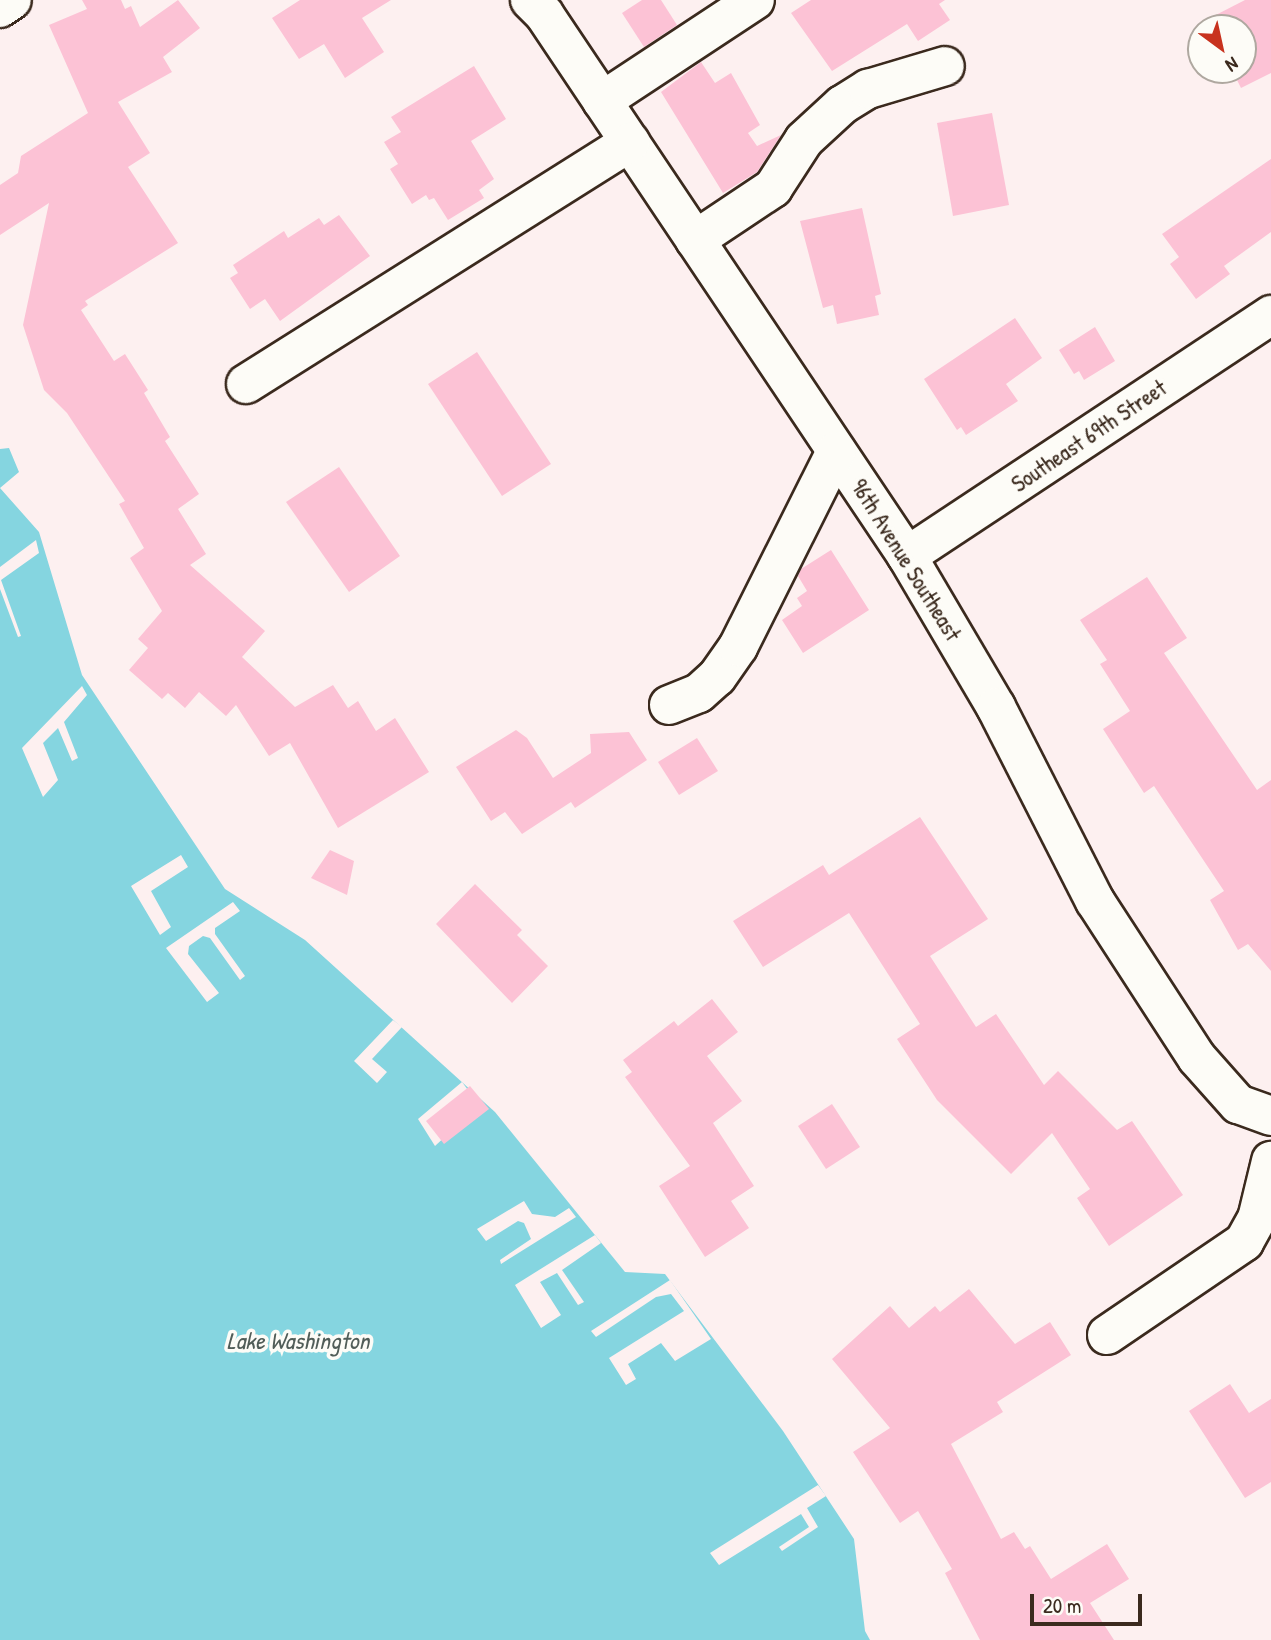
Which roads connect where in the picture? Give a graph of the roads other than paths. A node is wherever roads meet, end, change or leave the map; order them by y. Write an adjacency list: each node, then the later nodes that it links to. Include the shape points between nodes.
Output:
1 (12, 0): 4 (street)
2 (530, 0): 6 (street, 96th Avenue Southeast)
3 (755, 0): 6 (street)
4 (0, 8)
5 (946, 66): 8 (street, via 868,89 842,105 804,140 774,188)
6 (602, 101): 7 (street, 96th Avenue Southeast)
7 (630, 142): 8 (street, 96th Avenue Southeast); 10 (street)
8 (695, 240): 11 (street, 96th Avenue Southeast)
9 (1271, 315): 12 (street, Southeast 69th Street)
10 (246, 384)
11 (836, 451): 12 (street, 96th Avenue Southeast); 13 (street, via 738,647 699,693)
12 (907, 556): 14 (street, 96th Avenue Southeast, via 996,707 1095,901 1217,1084 1238,1104)
13 (669, 705)
14 (1271, 1116)
15 (1271, 1161): 16 (street, via 1257,1219 1244,1242)
16 (1107, 1335)

